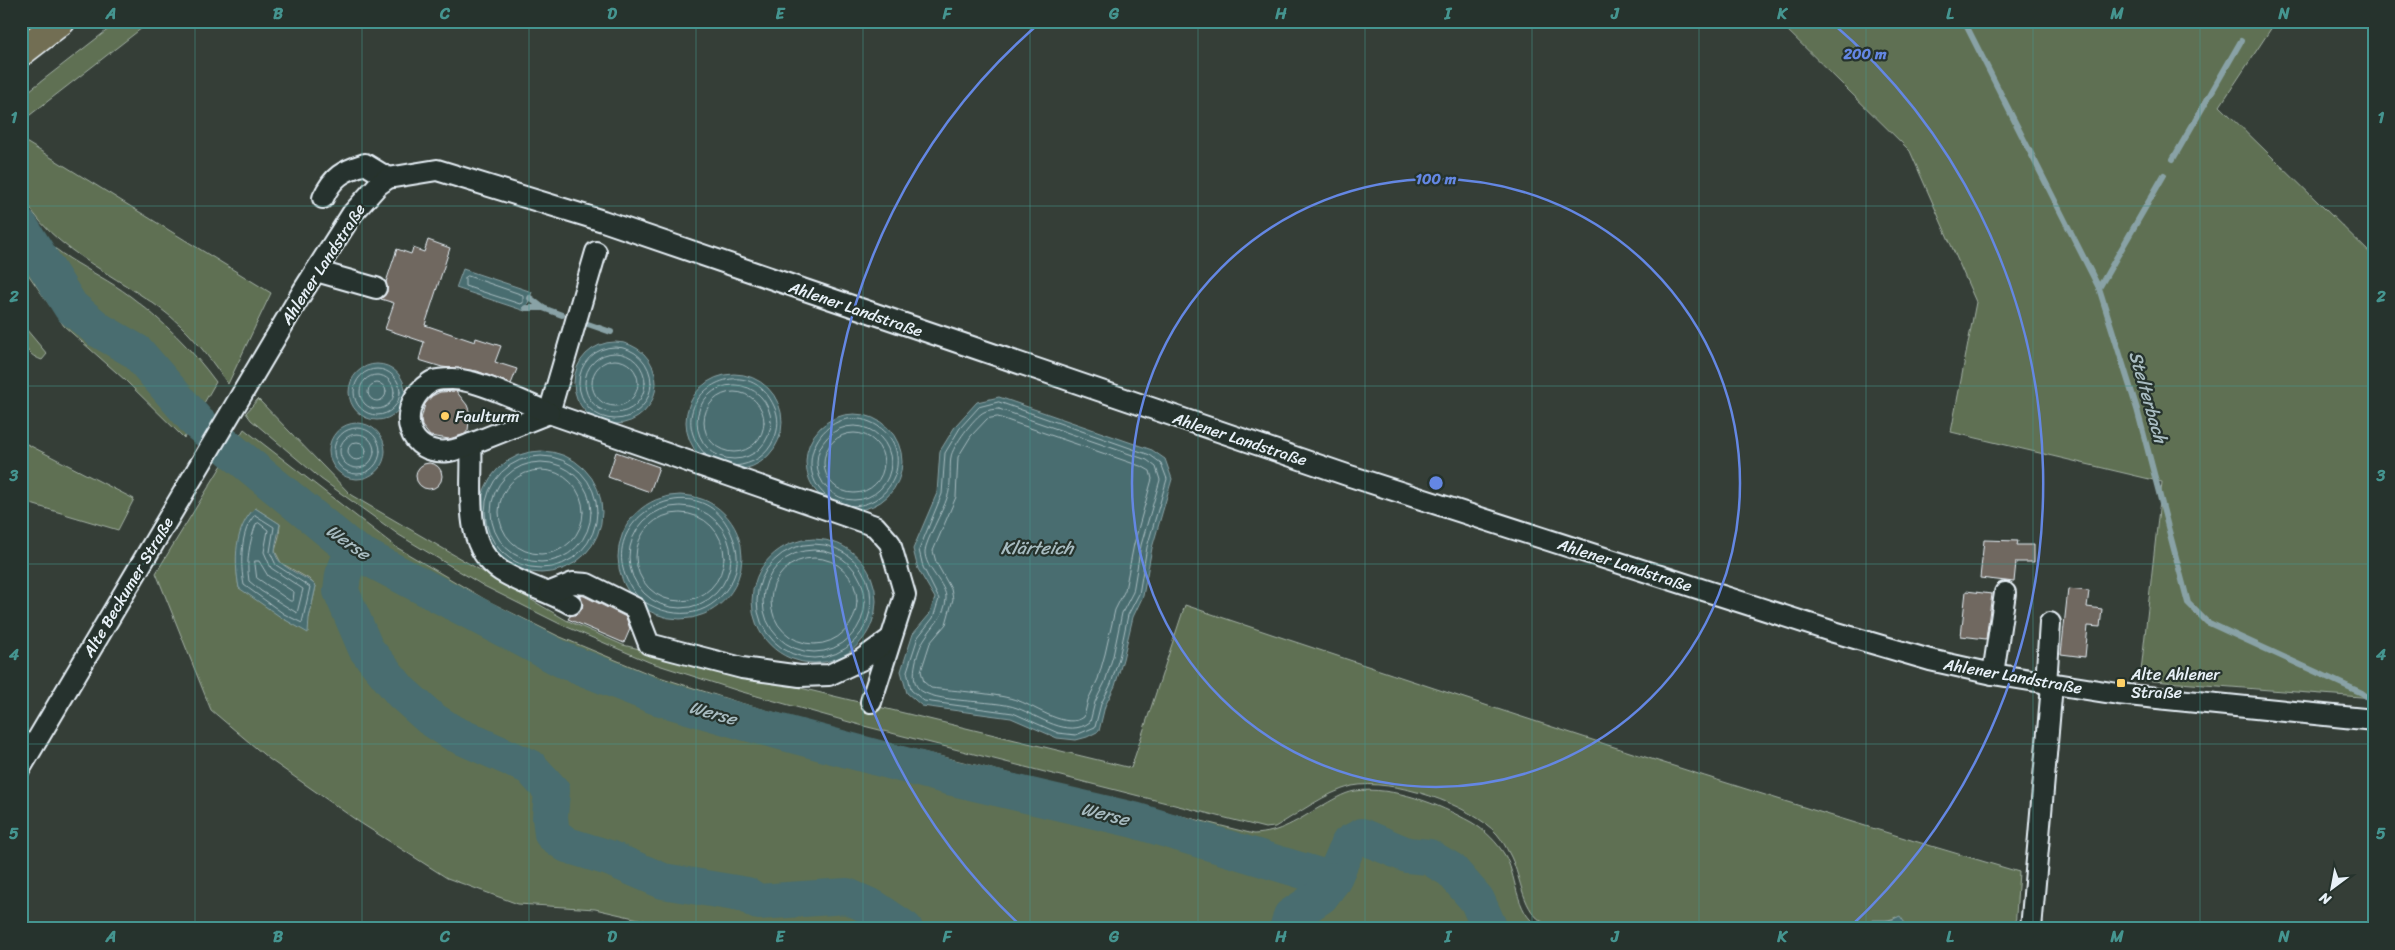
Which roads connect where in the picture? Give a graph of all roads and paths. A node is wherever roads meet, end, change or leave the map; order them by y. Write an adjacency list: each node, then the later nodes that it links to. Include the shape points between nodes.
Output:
1 (62, 21): 2 (highway)
2 (21, 52)
3 (388, 178): 4 (street, via 365,164 347,170 330,182); 6 (street, Ahlener Landstraße, via 352,214); 16 (street, Ahlener Landstraße, via 438,170 612,225 1366,481 1834,632 1930,660)
4 (323, 198)
5 (596, 252): 9 (street)
6 (316, 271): 7 (street); 8 (street, Ahlener Landstraße)
7 (376, 288)
8 (232, 413): 20 (street, Alte Beckumer Straße)
9 (549, 413): 10 (street); 10 (street, via 454,379 432,381 418,393 409,408 408,426 415,439 429,448 448,451); 15 (street, via 875,526 890,543 905,595)
10 (471, 444): 11 (street, via 472,514 481,547 499,570)
11 (550, 592): 13 (street); 15 (street, via 573,583 588,584 636,608 649,644 752,670 800,676 829,675 861,660)
12 (2005, 593): 16 (street)
13 (571, 604)
14 (2050, 623): 17 (street)
15 (890, 639): 18 (street)
16 (1993, 674): 17 (street, Ahlener Landstraße)
17 (2049, 684): 19 (street, Ahlener Landstraße); 21 (street)
18 (870, 702)
19 (2374, 720)
20 (21, 767)
21 (2031, 929)

